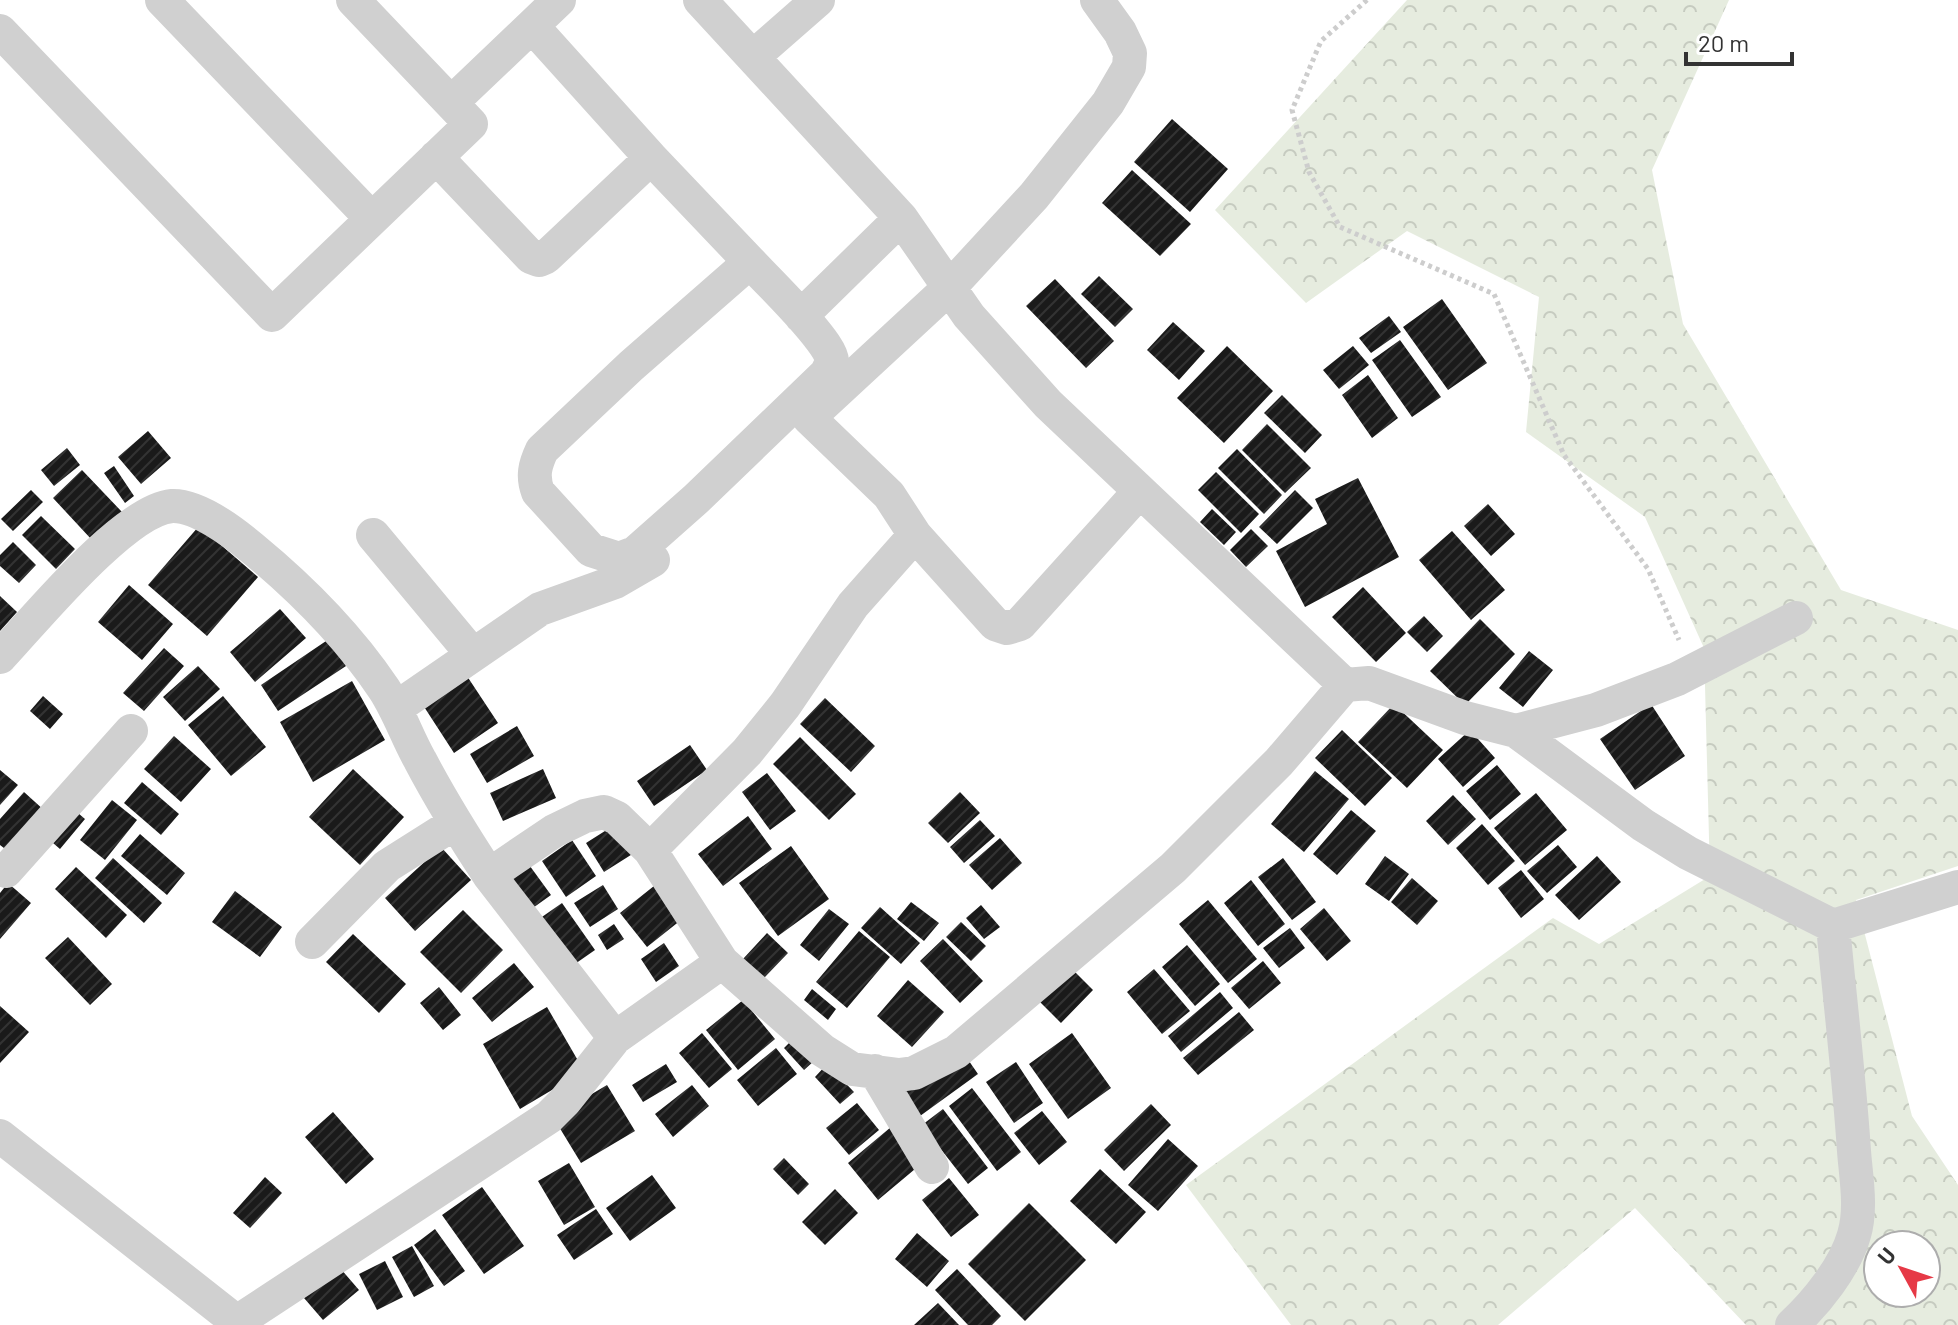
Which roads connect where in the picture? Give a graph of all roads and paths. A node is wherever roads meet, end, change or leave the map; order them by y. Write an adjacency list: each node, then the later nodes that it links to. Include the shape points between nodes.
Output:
1 (162, 0): 15 (street)
2 (354, 0): 11 (street)
3 (559, 0): 8 (street)
4 (700, 0): 10 (street)
5 (818, 0): 10 (street)
6 (1097, 0): 17 (street, via 1130,53 1121,83 1034,196)
7 (1367, 0): 26 (path, via 1321,41 1292,110 1309,172 1340,227 1494,294 1564,455 1648,569)
8 (532, 26): 11 (street); 13 (street)
9 (0, 31): 15 (street, via 272,315)
10 (754, 56): 14 (street)
11 (451, 103): 12 (street, via 471,124)
12 (436, 157): 13 (street, via 539,260); 15 (street)
13 (651, 158): 16 (street)
14 (901, 218): 17 (street); 18 (street)
15 (372, 219)
16 (750, 262): 18 (street); 18 (street, via 542,450 535,465 538,492 591,550 619,559 635,553 827,373 829,350)
17 (950, 287): 19 (street); 20 (street, via 969,316 1048,404)
18 (801, 316)
19 (809, 418): 22 (street, via 889,495); 24 (street, via 644,567 540,609)
20 (1140, 491): 22 (street, via 1020,624 1007,628 995,624); 27 (street)
21 (373, 535): 24 (street)
22 (915, 535): 32 (street, via 853,605 747,752)
23 (1796, 618): 26 (street)
24 (473, 655): 28 (street)
25 (0, 657): 28 (street, via 116,537 171,506 190,509 231,530 306,594 341,631)
26 (1692, 671): 30 (street, via 1596,710)
27 (1345, 685): 30 (street, via 1369,683); 40 (street, via 1279,762 1173,868 956,1052 914,1073)
28 (396, 708): 31 (street)
29 (131, 731): 33 (street)
30 (1516, 731): 36 (street, via 1665,839)
31 (455, 823): 34 (street); 37 (street, via 387,866)
32 (650, 850): 34 (street, via 604,812 554,831); 38 (street)
33 (2, 871)
34 (489, 875): 39 (street)
35 (1958, 887): 36 (street)
36 (1833, 926): 44 (street, via 1858,1217 1832,1278)
37 (312, 942)
38 (722, 962): 39 (street); 40 (street, via 822,1050 852,1069)
39 (615, 1038): 43 (street, via 549,1117)
40 (875, 1071): 42 (street)
41 (0, 1136): 43 (street)
42 (932, 1167)
43 (238, 1324)
44 (1792, 1325)

